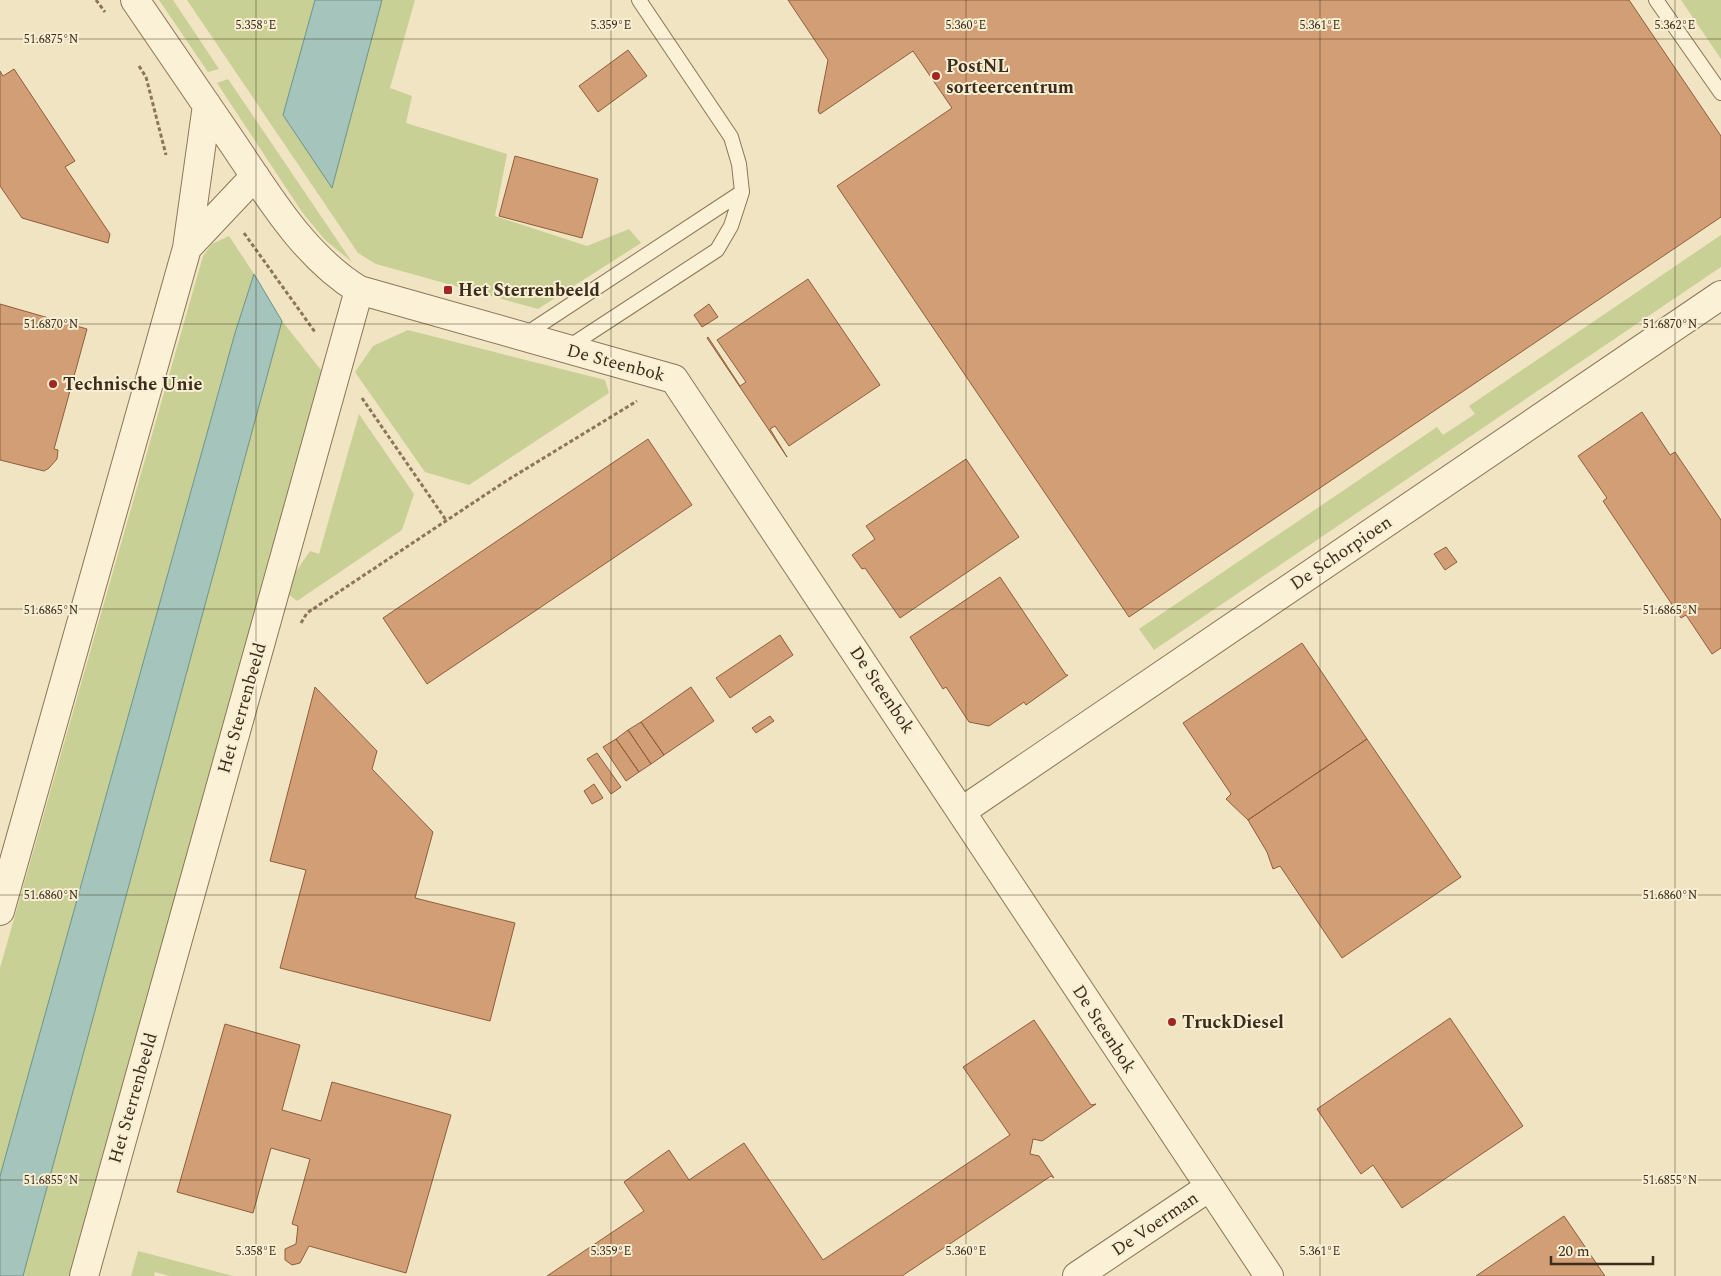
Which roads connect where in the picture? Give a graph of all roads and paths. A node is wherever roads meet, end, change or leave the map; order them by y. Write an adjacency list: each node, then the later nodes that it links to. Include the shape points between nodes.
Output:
1 (96, 0): 5 (path)
2 (136, 0): 8 (street)
3 (639, 0): 11 (lane, via 731,137 739,164)
4 (1656, 0): 7 (lane)
5 (106, 14)
6 (136, 61): 9 (path, via 146,77)
7 (1721, 93)
8 (207, 105): 10 (street); 12 (street)
9 (166, 162)
10 (255, 176): 12 (street); 13 (street, via 313,254 337,277)
11 (742, 192): 15 (lane); 16 (lane, via 732,226 717,250)
12 (187, 248): 20 (street)
13 (359, 290): 15 (street, De Steenbok); 22 (street, Het Sterrenbeeld)
14 (1721, 295): 19 (street, De Schorpioen)
15 (522, 337): 16 (street, De Steenbok)
16 (566, 349): 17 (street, De Steenbok)
17 (674, 379): 18 (path, via 461,510 307,613); 19 (street, De Steenbok)
18 (299, 626)
19 (962, 811): 21 (street, De Steenbok)
20 (0, 911)
21 (1208, 1188): 23 (street, De Voerman); 24 (street, De Steenbok)
22 (84, 1276)
23 (1077, 1276)
24 (1268, 1276)

